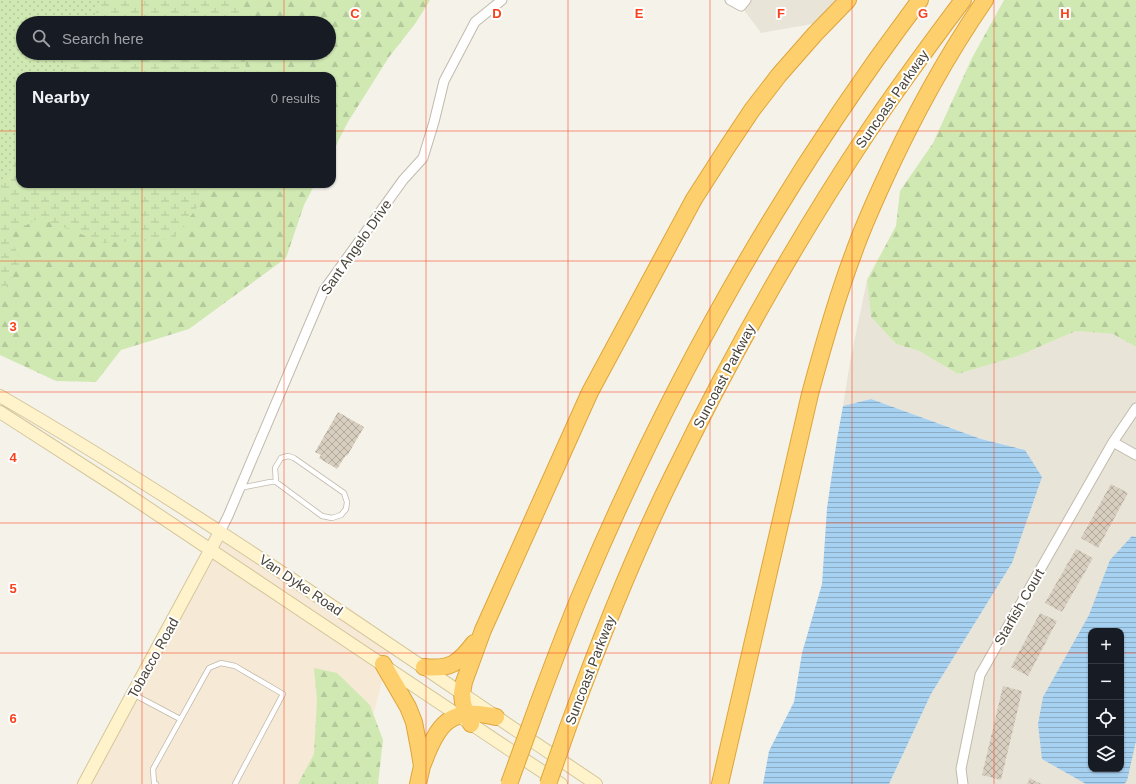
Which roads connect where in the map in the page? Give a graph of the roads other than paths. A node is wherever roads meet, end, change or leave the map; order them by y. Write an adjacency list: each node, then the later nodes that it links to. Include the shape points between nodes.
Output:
1 (502, 0): 14 (street, Sant Angelo Drive, via 475,22 444,81 423,158 402,180 324,290)
2 (730, 0): 3 (street, via 741,6)
3 (746, 0)
4 (848, 0): 17 (highway, via 770,86 694,199 590,392)
5 (920, 0): 31 (highway, bridge, via 864,75 808,160 693,355 651,438 591,570 567,627)
6 (963, 0): 32 (highway, Suncoast Parkway, bridge, via 868,132 810,223 717,387 671,478 630,568 597,648)
7 (985, 0): 26 (highway, via 912,123 873,207 842,286 810,394)
8 (0, 396): 15 (main road, Van Dyke Road)
9 (1136, 408): 11 (street, Starfish Court)
10 (0, 412): 16 (main road, Van Dyke Road)
11 (1113, 442): 12 (street); 35 (street, Starfish Court, via 980,675 962,769)
12 (1136, 455)
13 (276, 482): 13 (lane, via 322,516 332,518 341,515 346,509 344,493 294,458 281,458 275,468); 14 (lane)
14 (240, 488): 15 (street, Sant Angelo Drive)
15 (220, 532): 16 (main road, Tobacco Road); 19 (main road, Van Dyke Road)
16 (211, 550): 18 (main road, Van Dyke Road); 21 (main road, Tobacco Road)
17 (483, 630): 19 (highway, via 456,663 442,668); 20 (highway)
18 (383, 664): 23 (main road, Van Dyke Road); 25 (highway, via 408,706 414,722)
19 (424, 667): 20 (main road, Van Dyke Road)
20 (462, 693): 22 (main road, Van Dyke Road); 23 (highway)
21 (133, 694): 24 (lane); 27 (main road, Tobacco Road)
22 (496, 717): 23 (highway, via 485,714); 34 (main road, Van Dyke Road)
23 (465, 718): 25 (highway, via 450,719 442,725 429,747); 33 (main road, Van Dyke Road)
24 (180, 720): 28 (lane, via 154,768); 29 (lane, via 210,668 221,663 235,666 283,694)
25 (422, 766): 30 (highway)
26 (721, 783)
27 (84, 784)
28 (156, 784)
29 (235, 784)
30 (418, 784)
31 (509, 784)
32 (548, 784)
33 (561, 784)
34 (596, 784)
35 (963, 784)

